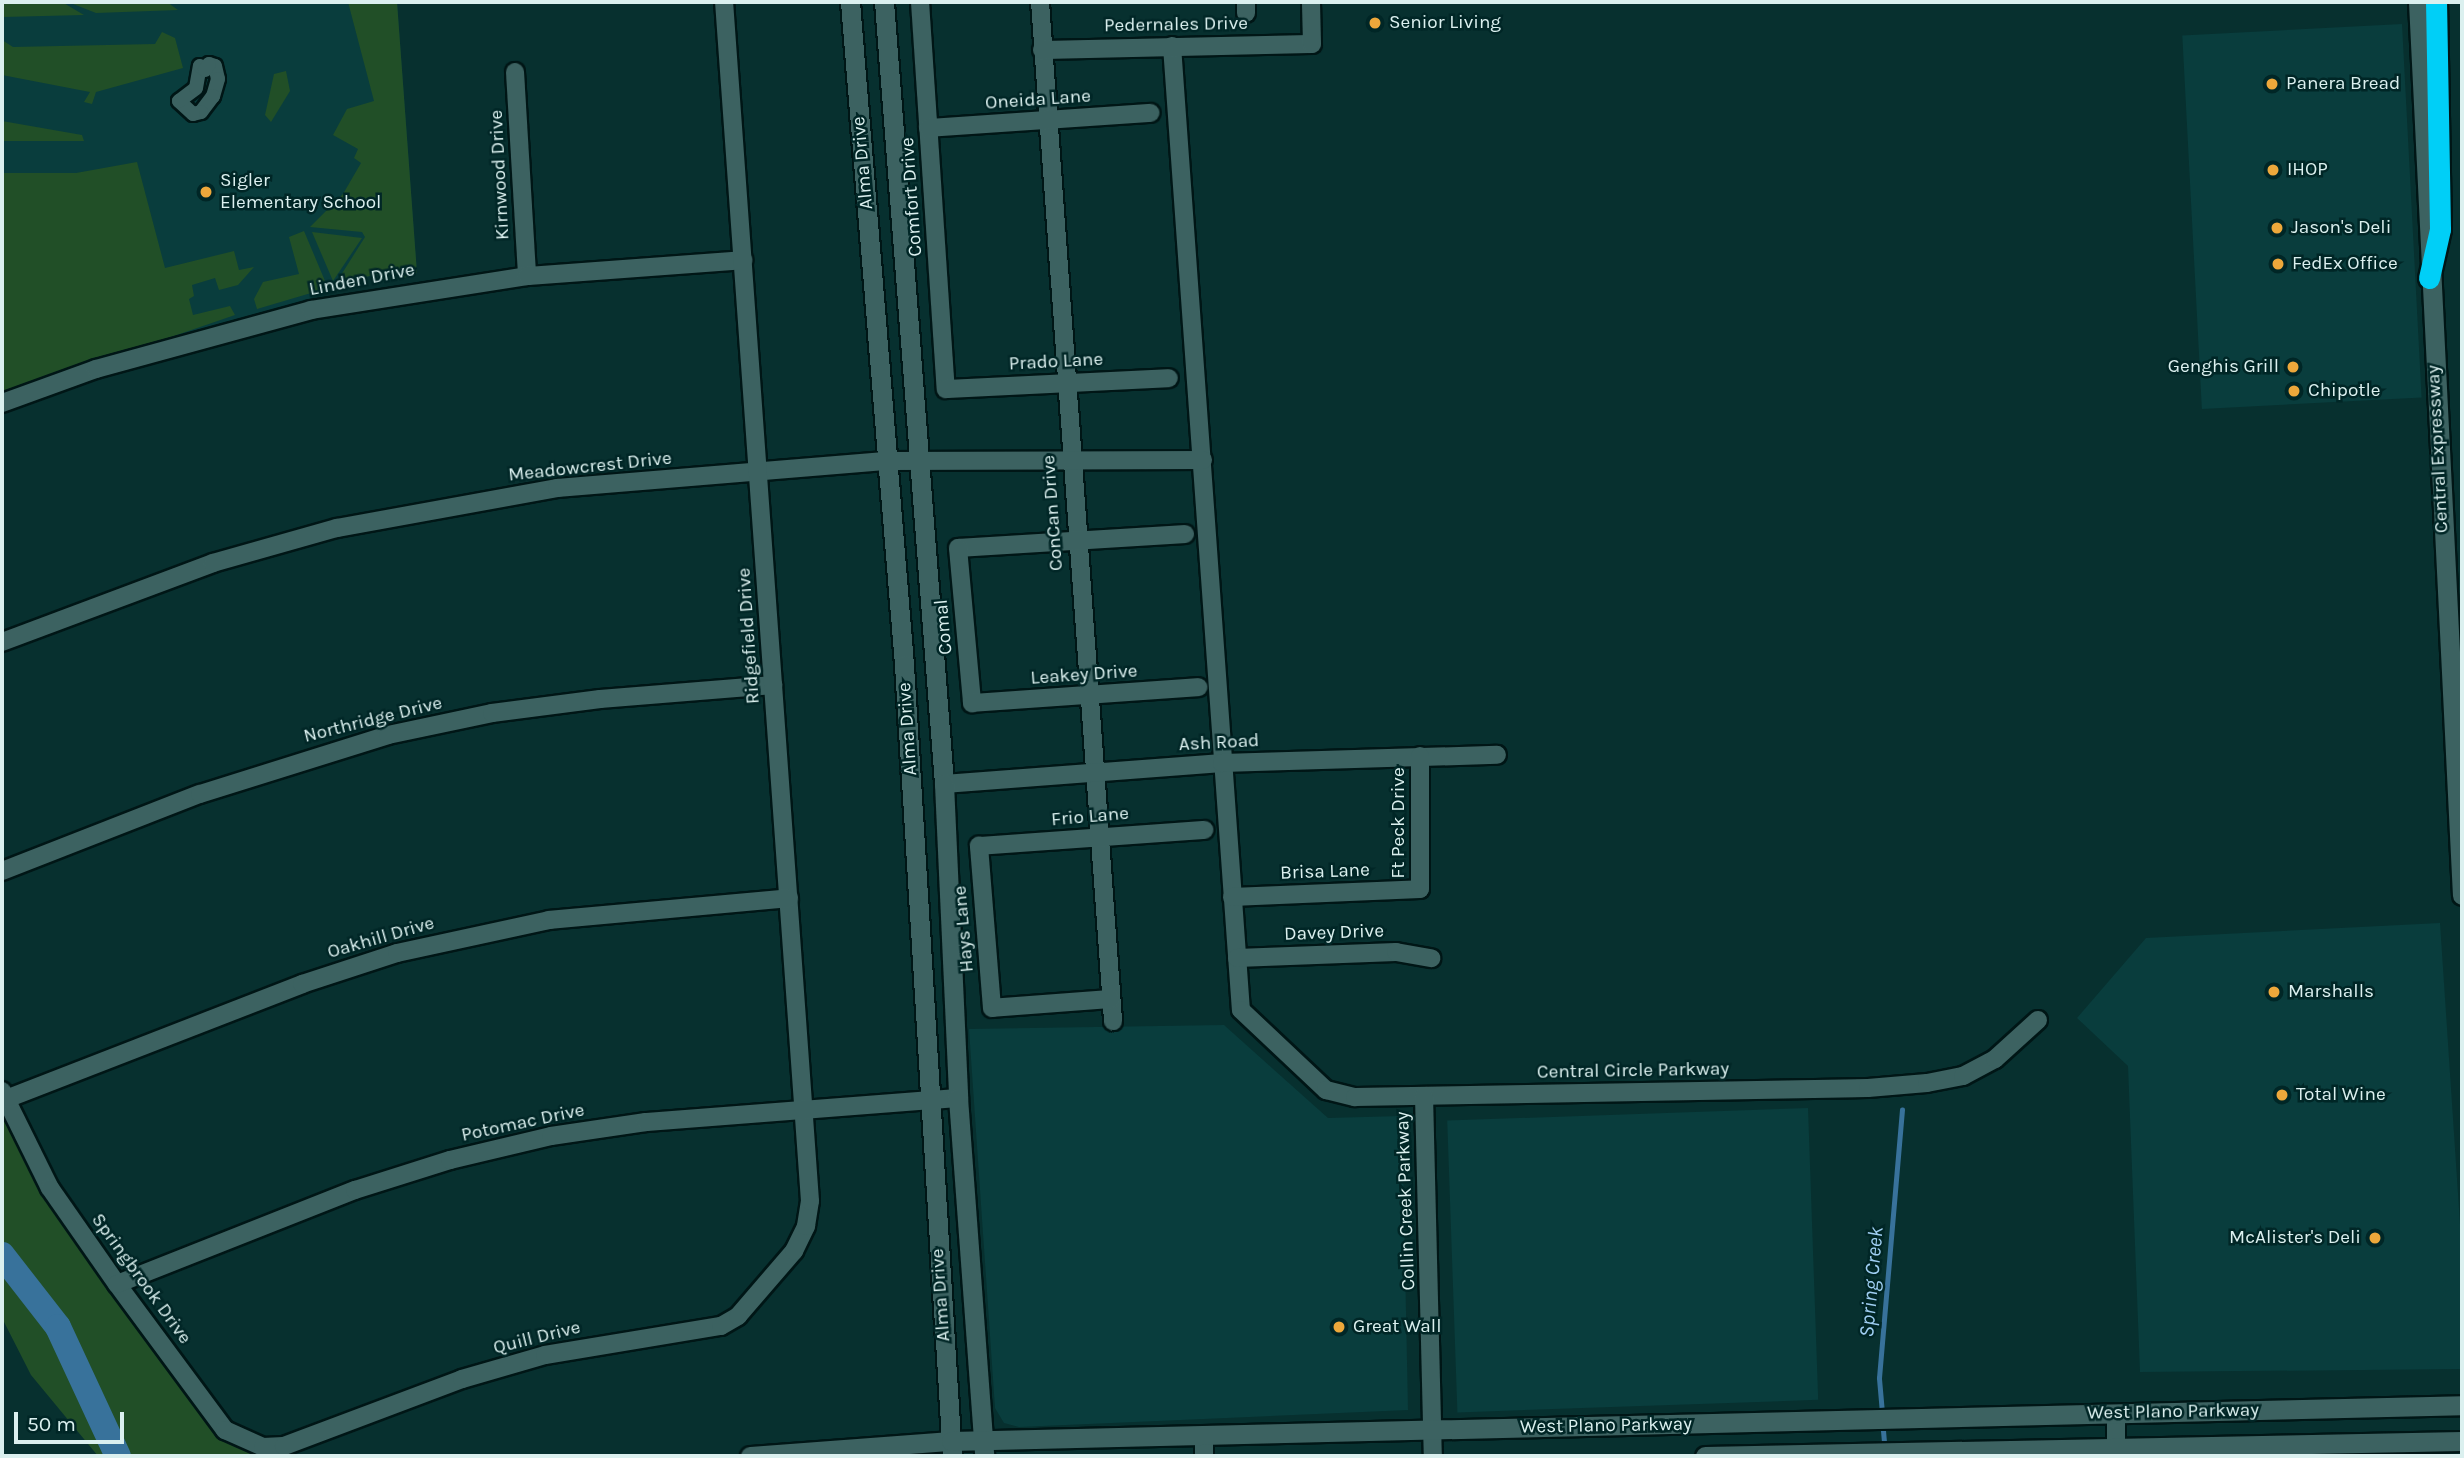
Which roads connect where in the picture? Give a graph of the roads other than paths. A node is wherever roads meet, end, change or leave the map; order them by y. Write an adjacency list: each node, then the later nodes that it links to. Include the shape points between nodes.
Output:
1 (724, 2): 15 (street, Ridgefield Drive)
2 (850, 2): 24 (main road, Alma Drive)
3 (884, 2): 25 (main road, Alma Drive)
4 (920, 2): 14 (street, Comfort Drive)
5 (1040, 2): 10 (street, ConCan Drive)
6 (1311, 2): 9 (street, Pedernales Drive, via 1312,44)
7 (2418, 2): 17 (main road, Central Expressway)
8 (2436, 2): 17 (highway, via 2440,229)
9 (1172, 46): 10 (street, Pedernales Drive); 23 (street)
10 (1042, 50): 13 (street, ConCan Drive)
11 (515, 72): 16 (street, Kirnwood Drive)
12 (1150, 113): 13 (street, Oneida Lane)
13 (1046, 120): 14 (street, Oneida Lane); 19 (street, ConCan Drive)
14 (928, 128): 20 (street, Comfort Drive)
15 (743, 260): 16 (street, Linden Drive); 26 (street, Ridgefield Drive)
16 (527, 276): 21 (street, Linden Drive, via 311,310 96,369)
17 (2429, 278): 44 (main road, Central Expressway)
18 (1169, 378): 19 (street, Prado Lane)
19 (1065, 383): 20 (street, Prado Lane); 22 (street, ConCan Drive)
20 (946, 389)
21 (2, 403)
22 (1070, 459): 23 (street, Meadowcrest Drive); 25 (street, Meadowcrest Drive); 28 (street, ConCan Drive)
23 (1203, 460): 36 (street)
24 (888, 461): 25 (street, Meadowcrest Drive); 26 (street, Meadowcrest Drive); 55 (main road, Alma Drive, via 912,788)
25 (918, 461): 38 (main road, Alma Drive)
26 (758, 473): 29 (street, Meadowcrest Drive, via 557,488 337,528 213,563); 30 (street, Ridgefield Drive)
27 (1185, 534): 28 (street)
28 (1076, 540): 32 (street, ConCan Drive); 33 (street, Comal, via 958,548)
29 (2, 642)
30 (773, 685): 42 (street, Northridge Drive, via 573,702 388,735 200,794); 46 (street, Ridgefield Drive)
31 (1198, 687): 32 (street, Leakey Drive)
32 (1088, 696): 33 (street, Leakey Drive); 37 (street, ConCan Drive)
33 (972, 703)
34 (1497, 755): 35 (street, Ash Road)
35 (1420, 756): 36 (street, Ash Road); 43 (street, Ft Peck Drive)
36 (1222, 763): 37 (street, Ash Road); 45 (street)
37 (1094, 772): 38 (street, Ash Road); 40 (street, ConCan Drive)
38 (944, 784): 54 (main road, Alma Drive)
39 (1204, 830): 40 (street, Frio Lane)
40 (1099, 837): 41 (street, Frio Lane); 49 (street, ConCan Drive)
41 (979, 846): 49 (street, Hays Lane, via 992,1008)
42 (2, 872)
43 (1420, 889): 45 (street, Brisa Lane)
44 (2462, 895)
45 (1232, 897): 47 (street)
46 (789, 898): 52 (street, Oakhill Drive, via 549,920 397,953); 56 (street, Ridgefield Drive)
47 (1237, 958): 48 (street, Davey Drive, via 1396,952); 53 (street, Central Circle Parkway, via 1241,1010 1326,1090 1355,1097)
48 (1431, 958)
49 (1111, 999): 51 (street, ConCan Drive)
50 (2038, 1020): 53 (street, Central Circle Parkway, via 1995,1059 1963,1076 1927,1083)
51 (1113, 1021)
52 (4, 1095): 58 (street, Springbrook Drive, via 50,1188)
53 (1424, 1096): 62 (street, Collin Creek Parkway)
54 (958, 1098): 55 (street, Potomac Drive); 66 (main road, Alma Drive)
55 (928, 1102): 56 (street, Potomac Drive); 67 (main road, Alma Drive)
56 (804, 1111): 57 (street, Ridgefield Drive, via 810,1201 806,1226); 58 (street, Potomac Drive, via 646,1122 551,1136 450,1160 355,1190)
57 (786, 1263): 65 (street, Quill Drive, via 738,1316 721,1326 545,1355 462,1379)
58 (117, 1284): 65 (street, Springbrook Drive, via 225,1430 263,1447)
59 (2462, 1405): 60 (main road, West Plano Parkway)
60 (2116, 1414): 61 (main road, West Plano Parkway); 68 (street)
61 (1794, 1421): 62 (main road, West Plano Parkway); 69 (main road)
62 (1433, 1431): 63 (main road, West Plano Parkway); 72 (street, Collin Creek Parkway)
63 (1204, 1435): 66 (main road, West Plano Parkway); 71 (street)
64 (2462, 1441): 68 (main road, West Plano Parkway)
65 (284, 1446)
66 (984, 1448): 67 (main road, West Plano Parkway)
67 (952, 1449): 70 (main road, West Plano Parkway)
68 (2116, 1451): 69 (main road, West Plano Parkway)
69 (1796, 1454): 73 (main road, West Plano Parkway)
70 (750, 1456)
71 (1204, 1456)
72 (1433, 1456)
73 (1705, 1456)

